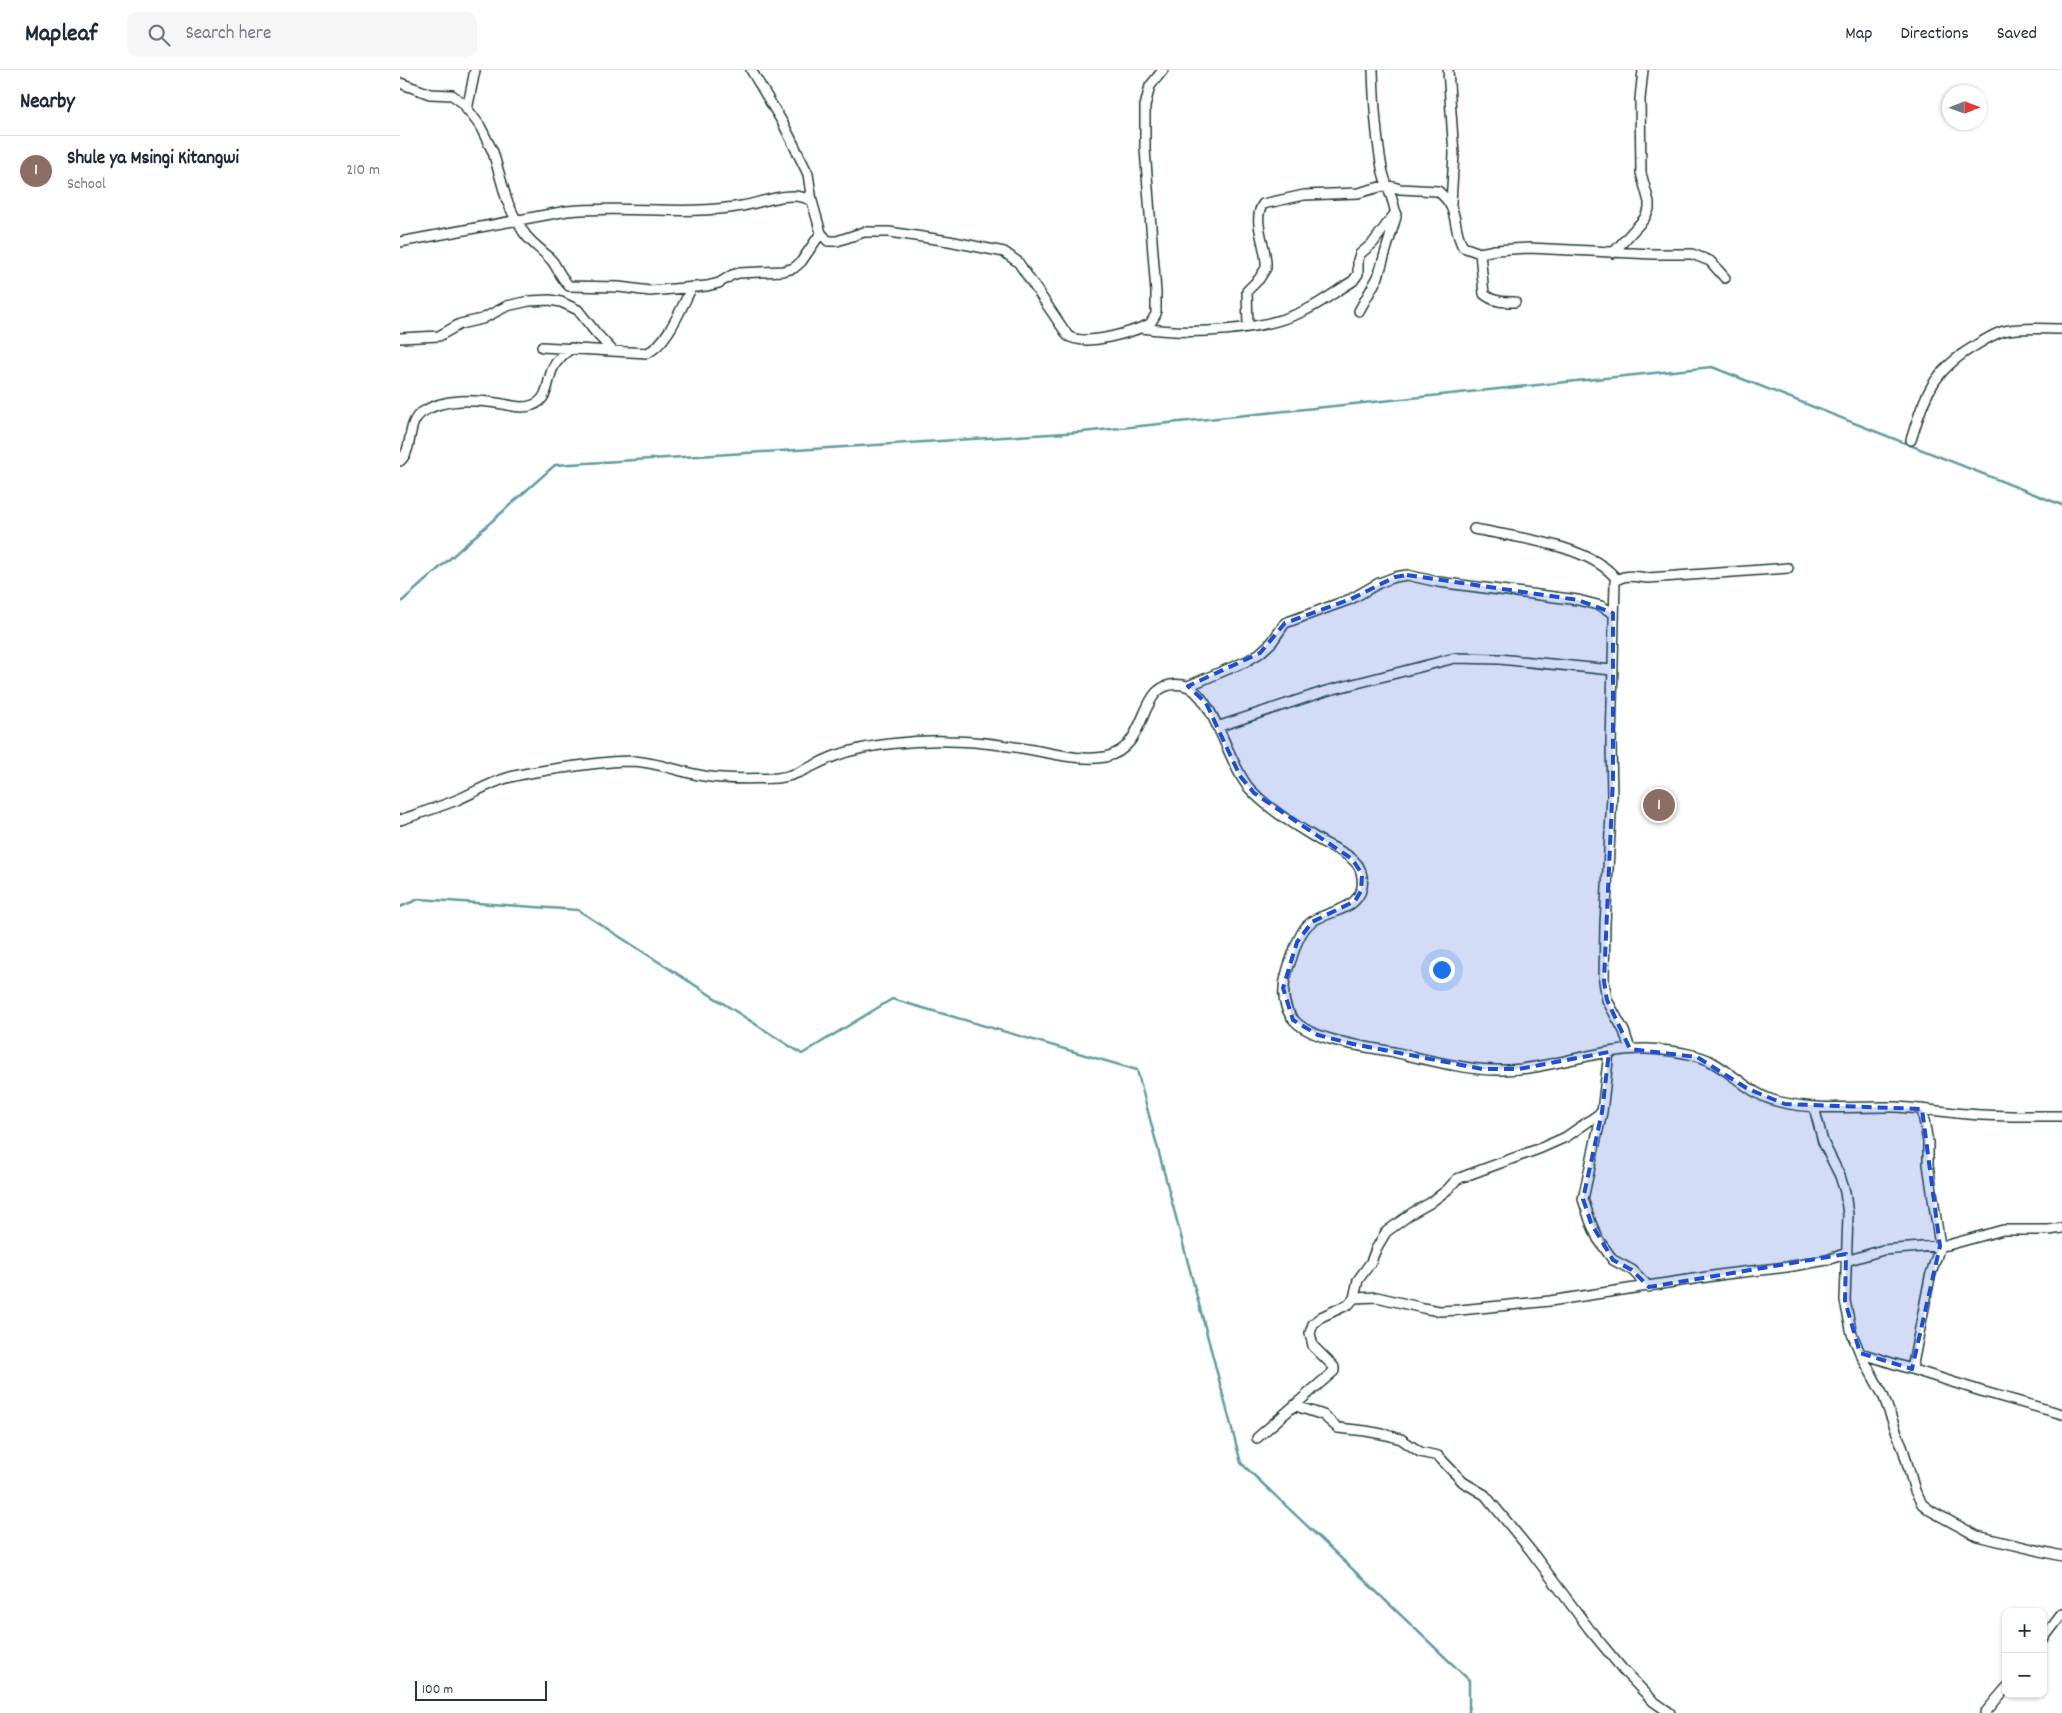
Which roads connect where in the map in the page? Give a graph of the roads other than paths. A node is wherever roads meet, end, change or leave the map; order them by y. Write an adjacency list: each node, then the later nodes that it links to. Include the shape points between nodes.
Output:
1 (475, 70): 8 (street)
2 (751, 70): 10 (street, via 784,125 808,174)
3 (1162, 70): 23 (street, via 1150,86 1145,106 1156,304 1154,320)
4 (1373, 70): 9 (street, via 1375,112)
5 (1448, 70): 11 (street, via 1454,154)
6 (1643, 70): 17 (street, via 1641,173 1649,210)
7 (400, 82): 8 (street, via 430,94 452,95)
8 (467, 110): 13 (street, via 480,126 493,152 507,201)
9 (1387, 186): 11 (street, via 1438,191); 12 (street); 22 (street, via 1358,193 1304,195 1264,204 1259,220 1266,268 1247,291)
10 (812, 201): 13 (street, via 793,194 730,208 592,208); 14 (street)
11 (1450, 203): 16 (street, via 1461,244)
12 (1396, 212): 21 (street, via 1378,277); 22 (street, via 1373,243 1360,254 1354,281 1308,309)
13 (517, 220): 15 (street); 19 (street, via 524,235 544,252 569,286 650,291)
14 (821, 233): 19 (street, via 794,268 739,273 719,283); 23 (street, via 832,242 864,232 876,232 993,248 1018,262 1073,340 1114,336)
15 (400, 242)
16 (1480, 253): 17 (street, via 1529,248); 20 (street, via 1484,294 1497,301)
17 (1613, 253): 18 (street, via 1692,254 1710,261)
18 (1725, 278)
19 (692, 287): 28 (street, via 672,325 654,350 635,354)
20 (1515, 302)
21 (1359, 311)
22 (1248, 327): 23 (street, via 1183,331)
23 (1141, 328)
24 (2062, 328): 29 (street, via 2005,331 1964,352 1935,379)
25 (400, 338): 28 (street, via 439,336 460,324 482,319 507,306 550,300 578,310)
26 (542, 347): 27 (street)
27 (572, 348): 28 (street); 30 (street, via 560,358 552,370 544,397 534,405 514,407 464,400 422,412 415,418 406,452)
28 (613, 352)
29 (1911, 440)
30 (400, 461)
31 (1474, 529): 33 (street, via 1538,540 1596,562 1610,570)
32 (1788, 568): 33 (street)
33 (1617, 580): 34 (street)
34 (1613, 613): 35 (street); 36 (street, via 1578,600 1412,576 1395,577 1351,599 1285,624 1260,653)
35 (1612, 670): 37 (street, via 1454,658 1326,691); 39 (street, via 1610,744 1613,779 1604,981 1607,1000)
36 (1188, 686): 37 (street, via 1198,691 1206,702); 38 (street, via 1179,684 1159,690 1150,698 1130,745 1104,757 1079,757 947,740 861,748 781,778 704,776 648,763 611,762 506,778)
37 (1217, 727): 40 (street, via 1240,776 1254,793 1320,841 1352,859 1362,874 1362,891 1355,901 1312,922 1297,942 1286,974 1284,999 1293,1020 1302,1028 1332,1039 1412,1057 1499,1070)
38 (400, 820)
39 (1630, 1049): 40 (street); 41 (street, via 1674,1051 1697,1057 1709,1061 1765,1098)
40 (1610, 1052): 43 (street)
41 (1814, 1107): 42 (street); 47 (street, via 1823,1142 1845,1192 1848,1215)
42 (1922, 1109): 44 (street, via 2002,1116); 46 (street)
43 (1602, 1112): 48 (street, via 1586,1179 1585,1208 1598,1239 1613,1260 1632,1270); 49 (street, via 1558,1141 1457,1179 1430,1203 1386,1232 1372,1262 1358,1280)
44 (2062, 1116)
45 (2062, 1228): 46 (street, via 2003,1230)
46 (1940, 1246): 47 (street, via 1883,1250); 51 (street, via 1930,1277)
47 (1846, 1257): 48 (street); 50 (street, via 1846,1301 1852,1334)
48 (1650, 1286): 49 (street, via 1550,1301 1439,1311 1377,1296)
49 (1354, 1298): 52 (street, via 1313,1324 1310,1334 1313,1346 1334,1371)
50 (1860, 1353): 51 (street); 55 (street, via 1883,1395 1922,1504 1977,1536)
51 (1912, 1369): 53 (street)
52 (1296, 1406): 54 (street); 59 (street, via 1323,1415 1338,1428 1387,1435 1420,1452 1438,1456 1463,1482 1485,1495 1624,1671 1653,1701)
53 (2062, 1414)
54 (1258, 1438)
55 (2062, 1556)
56 (2062, 1614): 57 (street)
57 (2047, 1634)
58 (2002, 1693): 60 (street)
59 (1670, 1713)
60 (1985, 1713)

